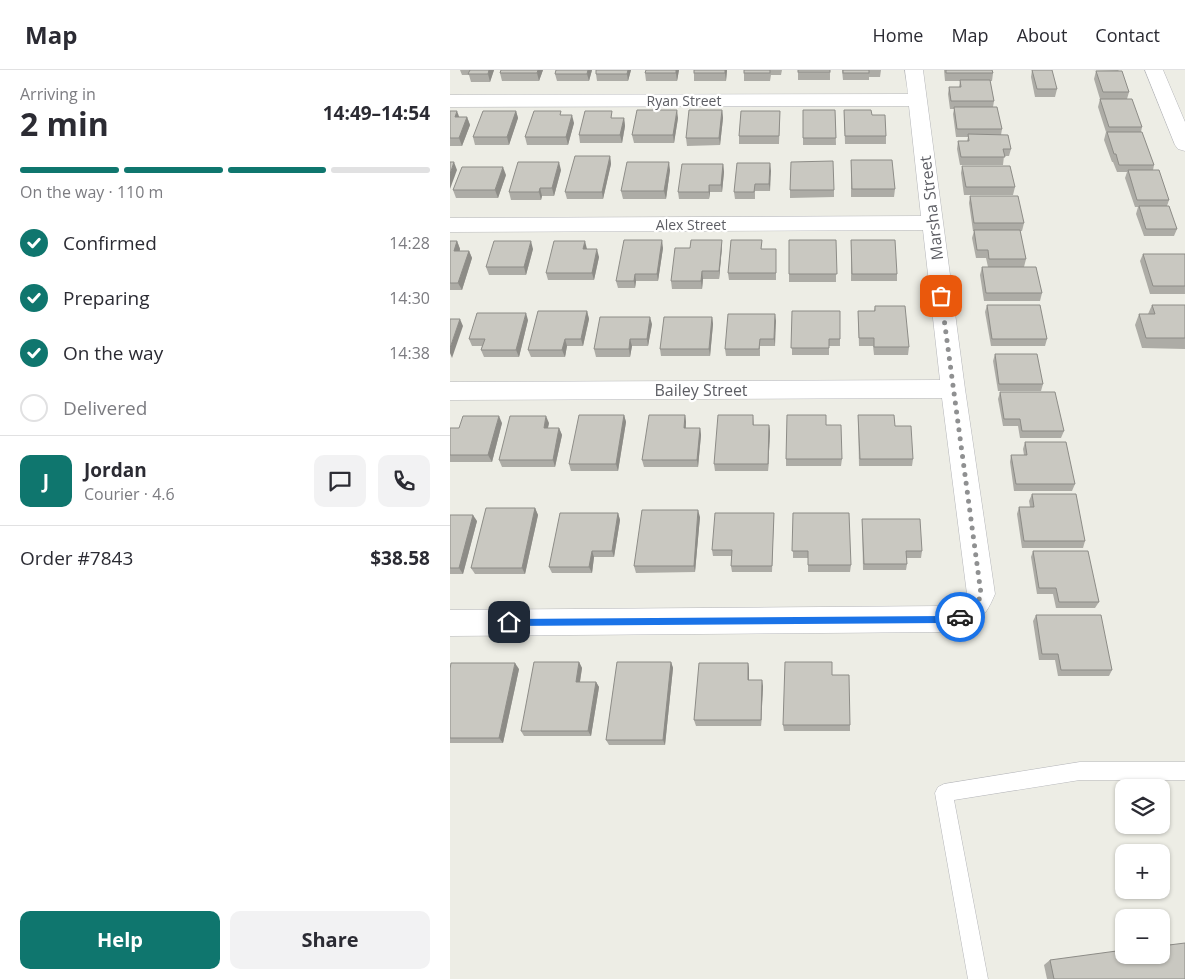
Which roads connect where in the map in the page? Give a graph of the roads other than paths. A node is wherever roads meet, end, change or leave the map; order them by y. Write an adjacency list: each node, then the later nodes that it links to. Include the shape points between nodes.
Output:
1 (914, 70): 3 (street, Marsha Street)
2 (1154, 70): 5 (street)
3 (918, 100): 4 (street, Ryan Street); 6 (street, Marsha Street)
4 (450, 101)
5 (1185, 145)
6 (932, 223): 7 (street, Alex Street); 8 (street, Marsha Street)
7 (450, 225)
8 (952, 389): 9 (street, Bailey Street); 10 (street, Marsha Street, via 981,594 977,605 959,618)
9 (450, 391)
10 (450, 623)
11 (1185, 771): 12 (lane, via 1080,771 944,793)
12 (978, 979)

